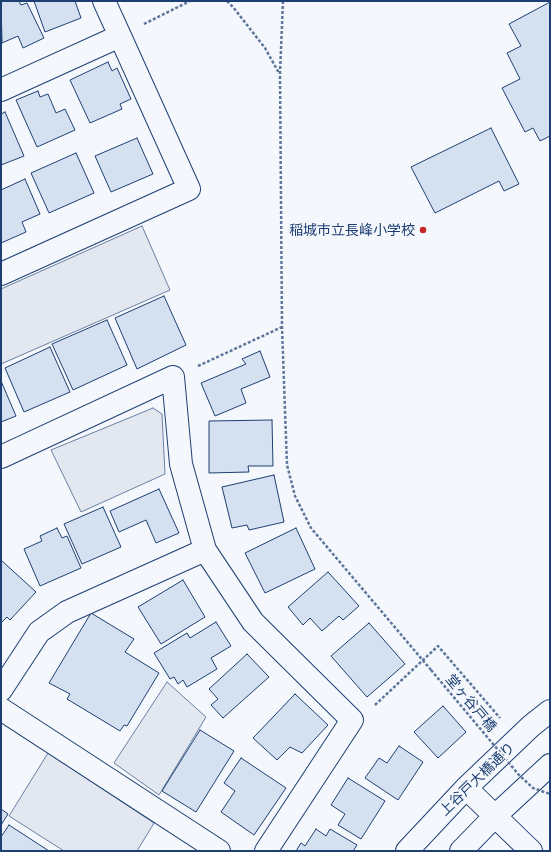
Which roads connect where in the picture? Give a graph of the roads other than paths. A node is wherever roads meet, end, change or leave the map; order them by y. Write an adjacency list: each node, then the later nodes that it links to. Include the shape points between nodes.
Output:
1 (104, 1): 2 (street)
2 (120, 36): 3 (street); 4 (street, via 189,189)
3 (1, 90)
4 (1, 274)
5 (1, 457): 6 (street, via 173,377 181,464)
6 (205, 550): 7 (street, via 67,612 39,632); 14 (street, via 253,622 352,720)
7 (1, 690)
8 (1, 709): 13 (street)
9 (550, 711): 11 (street, 上谷戸大橋通り)
10 (550, 764): 12 (street)
11 (466, 788): 12 (street); 15 (street, 上谷戸大橋通り)
12 (495, 816): 16 (street); 17 (street)
13 (219, 851)
14 (266, 851)
15 (407, 851)
16 (461, 851)
17 (531, 851)

